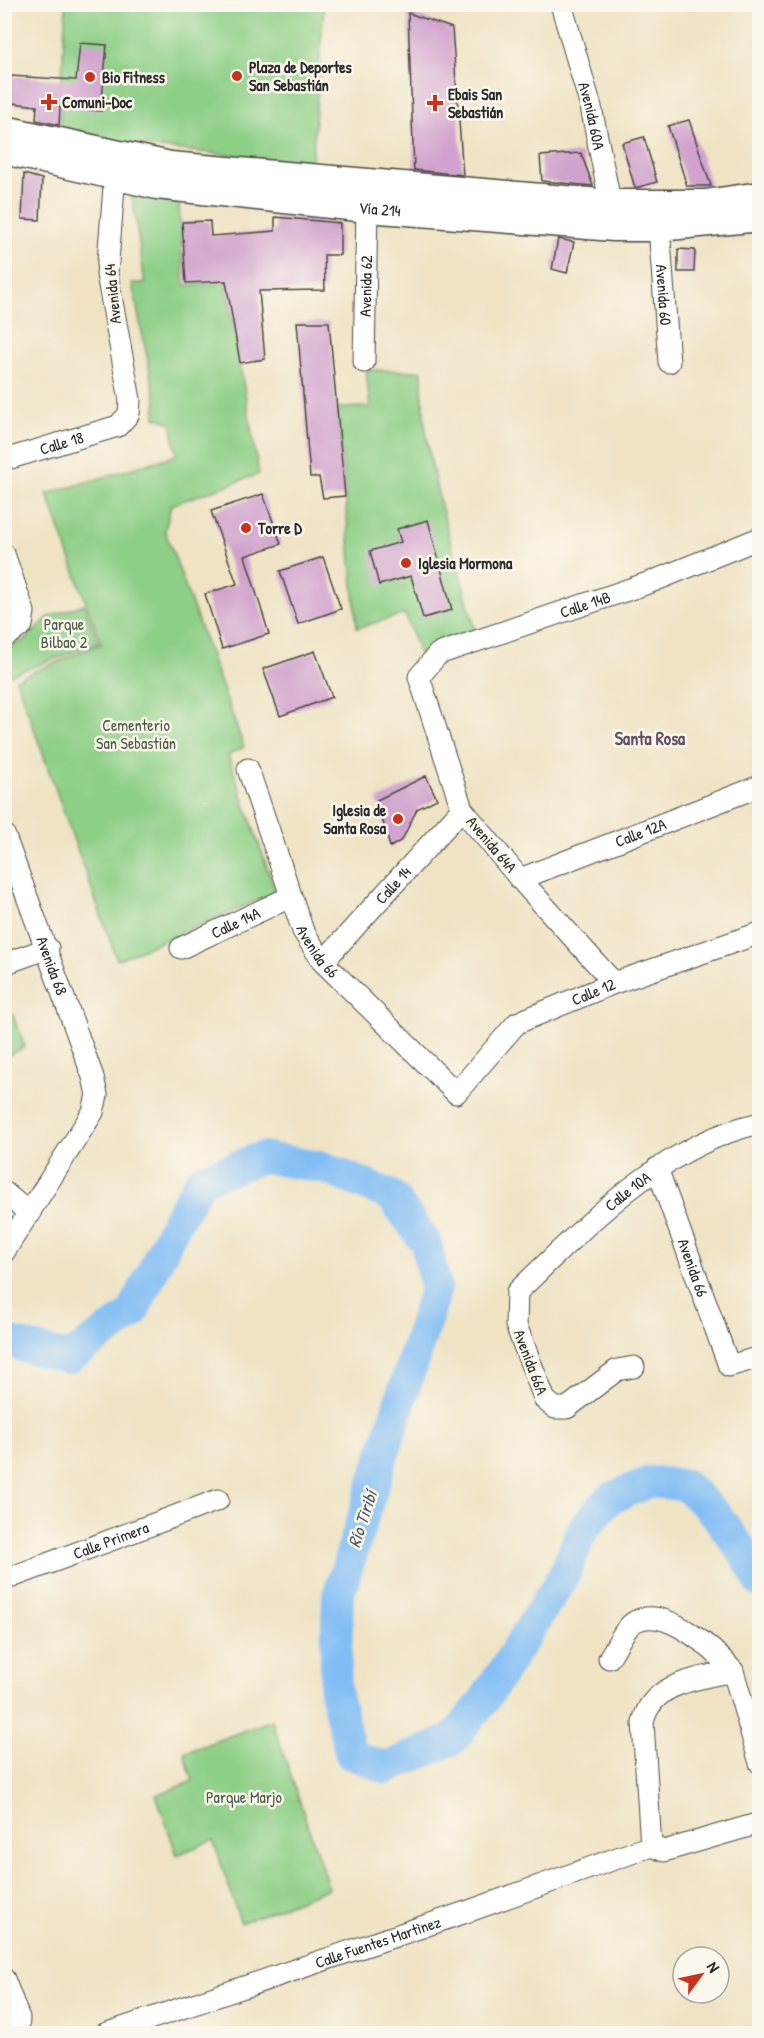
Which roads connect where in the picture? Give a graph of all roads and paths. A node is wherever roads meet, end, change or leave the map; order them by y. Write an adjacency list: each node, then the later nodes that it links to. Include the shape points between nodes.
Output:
1 (561, 4): 7 (street, Avenida 60A, via 591,107)
2 (4, 130): 4 (main road, Vía 214)
3 (4, 150): 4 (main road, Vía 214)
4 (115, 167): 6 (main road, Vía 214, via 157,186); 7 (main road, Vía 214, via 170,166); 12 (street, Avenida 64, via 107,274 130,399 129,414)
5 (759, 196): 7 (main road, Vía 214)
6 (367, 208): 7 (main road, Vía 214); 10 (street, Avenida 62)
7 (613, 215): 9 (main road, Vía 214)
8 (759, 217): 9 (main road, Vía 214)
9 (659, 227): 11 (street, Avenida 60)
10 (364, 362)
11 (669, 362)
12 (118, 426): 13 (street, Calle 18)
13 (4, 460)
14 (759, 538): 17 (street, Calle 14B, via 651,582 438,654)
15 (4, 555): 16 (street, via 24,612 22,625)
16 (4, 638)
17 (419, 677): 20 (street, Avenida 64A)
18 (248, 769): 23 (street, Avenida 66)
19 (759, 786): 22 (street, Calle 12A)
20 (462, 809): 22 (street, Avenida 64A); 27 (street, Calle 14)
21 (6, 843): 25 (street, Avenida 68)
22 (520, 879): 29 (street, Avenida 64A)
23 (290, 897): 26 (street, Calle 14A); 27 (street, Avenida 66, via 303,931)
24 (759, 933): 29 (street, Calle 12)
25 (48, 948): 28 (street); 34 (street, Avenida 68, via 97,1095 93,1112)
26 (181, 948)
27 (323, 962): 30 (street, Avenida 66)
28 (4, 964)
29 (614, 983): 30 (street, Calle 12, via 517,1023)
30 (456, 1093)
31 (759, 1123): 32 (street, Calle 10A, via 706,1141)
32 (657, 1168): 36 (street, Calle 10A, via 584,1227); 37 (street, Avenida 66, via 729,1366)
33 (4, 1192): 34 (street)
34 (30, 1214): 35 (street)
35 (4, 1252)
36 (517, 1292): 38 (street, Avenida 66A, via 516,1325 545,1400 555,1408 567,1408 617,1370)
37 (759, 1357)
38 (634, 1367)
39 (218, 1500): 40 (street, Calle Primera)
40 (4, 1580)
41 (609, 1658): 42 (street, via 634,1622 646,1618 675,1623 719,1655)
42 (733, 1671): 43 (street); 45 (street, via 674,1684 646,1709 643,1723)
43 (759, 1763)
44 (759, 1823): 45 (street, Calle Fuentes Martìnez, via 664,1851)
45 (651, 1846): 48 (street, Calle Fuentes Martìnez)
46 (4, 1979): 47 (street)
47 (14, 2024)
48 (105, 2034)

